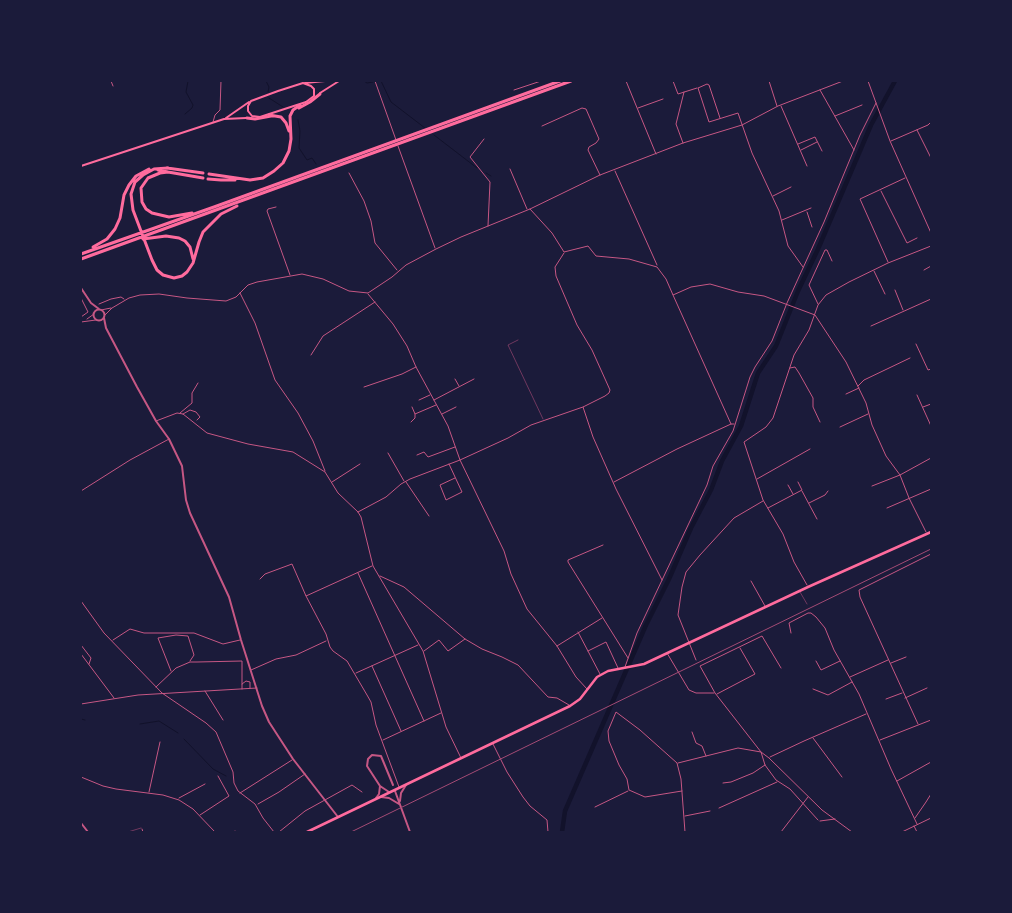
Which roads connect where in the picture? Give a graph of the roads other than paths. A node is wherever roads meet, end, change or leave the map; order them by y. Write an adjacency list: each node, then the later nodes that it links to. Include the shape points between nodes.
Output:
1 (111, 81): 17 (street)
2 (221, 81): 40 (street, via 220,107)
3 (325, 81): 15 (main road)
4 (339, 81): 22 (main road)
5 (375, 81): 85 (street)
6 (540, 81): 19 (street)
7 (560, 81): 72 (highway)
8 (571, 81): 71 (highway)
9 (626, 81): 31 (street)
10 (673, 81): 21 (street, via 676,93)
11 (704, 81): 16 (street)
12 (770, 81): 29 (street)
13 (843, 81): 20 (street)
14 (868, 81): 26 (street)
15 (303, 84): 24 (main road, via 314,89); 25 (main road)
16 (705, 84): 18 (street); 37 (street, via 709,85)
17 (113, 86)
18 (698, 88): 21 (street); 37 (street, via 709,122)
19 (514, 90)
20 (820, 90): 30 (street); 34 (street)
21 (684, 92): 48 (street, via 676,124)
22 (320, 94): 24 (main road); 44 (highway, via 293,112)
23 (663, 98): 31 (street)
24 (312, 99): 27 (main road)
25 (251, 101): 35 (main road, via 248,111); 38 (main road)
26 (876, 103): 46 (street); 52 (street)
27 (300, 105): 32 (main road); 44 (highway, via 290,113)
28 (862, 105): 34 (street)
29 (778, 106): 30 (street); 41 (street)
30 (780, 106): 49 (street)
31 (637, 108): 53 (street)
32 (269, 114): 33 (highway); 35 (main road)
33 (275, 115): 36 (highway); 44 (highway, via 285,120)
34 (835, 116): 52 (street)
35 (256, 117): 36 (main road)
36 (247, 118): 38 (main road)
37 (720, 118): 41 (street, via 738,113)
38 (224, 119): 40 (main road)
39 (931, 122): 43 (street)
40 (213, 123): 55 (main road)
41 (742, 125): 48 (street); 70 (street)
42 (542, 126): 63 (street, via 586,109 599,139 588,150)
43 (917, 129): 46 (street); 54 (street)
44 (290, 135): 67 (highway, via 287,155 274,172 254,180)
45 (484, 139): 78 (street, via 470,157 490,182)
46 (890, 141): 66 (street)
47 (817, 142): 49 (street, via 815,137); 50 (street); 51 (street)
48 (683, 143): 53 (street)
49 (797, 145): 50 (street)
50 (800, 150): 56 (street)
51 (822, 151)
52 (854, 151): 93 (street)
53 (656, 154): 59 (street)
54 (931, 158)
55 (81, 166)
56 (807, 166)
57 (510, 169): 75 (street)
58 (168, 170): 60 (highway); 64 (highway); 72 (highway, via 153,174 142,185 141,199 148,212 169,217); 83 (highway, via 150,172 136,183 133,190); 87 (highway, via 152,168 133,179 125,191 114,232)
59 (614, 170): 63 (street); 92 (street)
60 (204, 173)
61 (349, 173): 96 (street, via 364,201 375,242)
62 (209, 174): 67 (highway)
63 (600, 175): 75 (street)
64 (203, 178)
65 (208, 178): 67 (highway)
66 (906, 178): 69 (street); 80 (street)
67 (238, 179)
68 (791, 187): 70 (street)
69 (881, 190): 81 (street, via 907,243); 90 (street, via 860,199)
70 (772, 196): 77 (street)
71 (256, 197): 82 (highway); 83 (highway, via 211,222 199,242 192,266 182,276 171,278 160,273)
72 (214, 207): 87 (highway)
73 (276, 207): 97 (street, via 267,211)
74 (811, 208): 76 (street)
75 (529, 209): 78 (street); 86 (street, via 552,233)
76 (806, 211): 77 (street); 79 (street)
77 (782, 220): 93 (street, via 788,246)
78 (488, 226): 85 (street)
79 (812, 227)
80 (931, 233)
81 (917, 238)
82 (130, 242): 83 (highway, via 160,236 179,238 190,247 192,263 184,273 169,276 158,268); 88 (highway)
83 (147, 246)
84 (931, 246): 90 (street)
85 (436, 249): 96 (street)
86 (564, 252): 92 (street, via 588,246 596,256 629,259); 146 (street, via 555,267 556,276 610,390)
87 (82, 254)
88 (81, 259)
89 (832, 261): 111 (street, via 825,250 809,285)
90 (888, 263): 94 (street)
91 (931, 266): 95 (street)
92 (657, 267): 103 (street)
93 (803, 268): 109 (street)
94 (874, 270): 102 (street); 111 (street, via 829,293)
95 (924, 270)
96 (398, 271): 101 (street)
97 (290, 275): 100 (street, via 248,285); 101 (street, via 305,274 349,291)
98 (81, 288): 108 (street)
99 (895, 290): 114 (street)
100 (240, 293): 106 (street, via 226,301 151,294); 170 (street, via 255,322 275,380 298,413)
101 (368, 293): 107 (street)
102 (885, 294)
103 (672, 295): 109 (street, via 691,286 710,284); 157 (street)
104 (81, 298): 117 (street, via 88,310)
105 (931, 299): 114 (street)
106 (125, 300): 110 (street, via 121,297); 112 (street)
107 (375, 302): 126 (street, via 323,336); 128 (street, via 400,334)
108 (91, 303): 113 (street); 115 (street)
109 (787, 303): 116 (street); 158 (street, via 772,341 750,377)
110 (99, 304)
111 (818, 305): 116 (street)
112 (112, 308): 113 (street); 118 (street)
113 (100, 310): 115 (street); 118 (street)
114 (904, 311): 122 (street)
115 (94, 313): 119 (street); 120 (street)
116 (815, 315): 129 (street); 136 (street, via 846,362)
117 (81, 317)
118 (104, 317): 119 (street); 123 (street)
119 (97, 320): 120 (street); 123 (street)
120 (85, 321): 121 (street)
121 (81, 322)
122 (871, 326)
123 (106, 328): 154 (street)
124 (518, 340): 153 (lane, via 508,345)
125 (916, 344): 130 (street, via 928,370)
126 (311, 355)
127 (910, 358): 136 (street, via 864,380)
128 (416, 367): 134 (street); 138 (street)
129 (790, 368): 156 (street, via 795,367 813,398); 173 (street, via 773,418 744,442)
130 (931, 369)
131 (455, 379): 135 (street)
132 (474, 379): 135 (street)
133 (198, 383): 148 (street, via 192,393 192,403)
134 (364, 386)
135 (459, 387): 141 (street)
136 (858, 387): 137 (street); 151 (street)
137 (846, 394)
138 (431, 395): 140 (street); 141 (street)
139 (917, 395): 147 (street)
140 (419, 400)
141 (434, 400): 143 (street)
142 (931, 404): 147 (street)
143 (436, 405): 149 (street); 150 (street)
144 (412, 407): 149 (street)
145 (456, 407): 150 (street)
146 (583, 407): 153 (street); 176 (street)
147 (922, 408): 159 (street)
148 (181, 414): 152 (street, via 194,411 200,415); 154 (street); 170 (street, via 207,432 293,452)
149 (415, 414): 155 (street)
150 (441, 414): 162 (street)
151 (868, 414): 160 (street); 171 (street, via 886,456)
152 (197, 420)
153 (544, 420): 167 (street)
154 (156, 421): 161 (street)
155 (411, 422)
156 (820, 422)
157 (731, 424): 158 (street); 176 (street)
158 (735, 424): 200 (street)
159 (931, 426)
160 (840, 427)
161 (169, 440): 182 (street); 212 (street, via 182,466 190,513 229,597)
162 (455, 447): 165 (street, via 428,457 424,452); 167 (street)
163 (810, 449): 173 (street)
164 (388, 453): 174 (street)
165 (417, 456)
166 (931, 458): 171 (street)
167 (460, 460): 168 (street); 218 (street, via 504,551 527,608)
168 (449, 463): 172 (street); 174 (street)
169 (360, 464): 175 (street)
170 (325, 472): 175 (street)
171 (900, 475): 179 (street); 185 (street)
172 (455, 478): 172 (street, via 462,493 446,500 440,485)
173 (757, 480): 186 (street)
174 (405, 481): 190 (street, via 386,497); 191 (street)
175 (331, 482): 190 (street)
176 (614, 482): 200 (street)
177 (798, 482): 181 (street)
178 (788, 486): 184 (street)
179 (872, 486)
180 (931, 489): 185 (street)
181 (802, 490): 184 (street); 187 (street)
182 (81, 491)
183 (828, 491): 187 (street)
184 (793, 494): 188 (street)
185 (909, 498): 189 (street); 193 (street)
186 (763, 500): 188 (street); 215 (street, via 734,518 689,567 683,581 678,612)
187 (809, 503): 192 (street)
188 (767, 508): 202 (street)
189 (887, 508)
190 (358, 512): 196 (street, via 364,523)
191 (429, 516)
192 (817, 519)
193 (929, 533): 202 (main road)
194 (603, 545): 208 (street, via 568,560)
195 (931, 554): 228 (street, via 859,590)
196 (373, 566): 197 (street); 198 (street)
197 (358, 574): 204 (street); 224 (street)
198 (379, 575): 211 (street, via 404,586); 216 (street)
199 (260, 579): 204 (street, via 292,564)
200 (662, 580): 226 (street)
201 (751, 581): 207 (street)
202 (808, 587): 203 (main road)
203 (800, 591): 206 (lane); 207 (main road)
204 (306, 596): 213 (street)
205 (81, 601): 214 (street)
206 (807, 604)
207 (766, 607): 215 (main road)
208 (602, 617): 209 (street); 226 (street)
209 (578, 632): 218 (street); 221 (street)
210 (791, 633): 230 (street, via 789,624 811,613 825,628)
211 (465, 639): 220 (street, via 448,651 439,640); 260 (street, via 518,665 548,697 558,698)
212 (241, 640): 214 (street, via 223,644 194,633 144,633 130,629); 238 (street)
213 (327, 640): 238 (street, via 296,655 276,659); 240 (street, via 333,651 347,661)
214 (111, 641): 245 (street)
215 (689, 643): 222 (main road); 227 (street)
216 (420, 644): 220 (street); 224 (street)
217 (81, 646): 233 (street, via 91,658)
218 (557, 646): 250 (street)
219 (740, 647): 237 (street, via 762,636); 254 (street, via 700,666); 254 (street, via 755,674)
220 (423, 651): 261 (street)
221 (588, 651): 236 (street, via 606,642); 241 (street)
222 (667, 653): 235 (main road); 254 (street, via 688,689 696,693)
223 (81, 654): 233 (street)
224 (395, 656): 234 (street); 265 (street)
225 (906, 657): 232 (street)
226 (628, 659): 235 (street)
227 (696, 660)
228 (888, 660): 232 (street); 242 (street)
229 (816, 661): 230 (street, via 821,670)
230 (841, 661): 242 (street)
231 (190, 662): 239 (street); 239 (street, via 194,655 188,636 158,638); 244 (street, via 242,661)
232 (889, 663): 253 (street)
233 (89, 664): 256 (street)
234 (372, 666): 240 (street); 267 (street)
235 (626, 667): 236 (main road)
236 (618, 668): 241 (main road)
237 (781, 668)
238 (251, 670): 246 (street)
239 (172, 672): 245 (street)
240 (355, 673): 270 (street, via 371,702)
241 (600, 675): 250 (main road)
242 (850, 677): 243 (street)
243 (852, 681): 251 (street, via 828,695); 262 (street)
244 (242, 684): 248 (street); 249 (street, via 249,681)
245 (156, 687): 255 (street)
246 (257, 688): 249 (street); 280 (street, via 269,722)
247 (927, 688): 257 (street)
248 (242, 689): 249 (street); 252 (street)
249 (250, 689)
250 (587, 689): 260 (main road)
251 (813, 689)
252 (204, 691): 255 (street); 263 (street)
253 (903, 692): 257 (street); 258 (street)
254 (715, 693): 276 (street)
255 (162, 694): 256 (street); 301 (street, via 216,732)
256 (114, 698): 259 (street)
257 (905, 698): 266 (street)
258 (886, 699)
259 (81, 704)
260 (570, 706): 273 (main road)
261 (441, 713): 265 (street); 278 (street)
262 (867, 714): 269 (street); 271 (street)
263 (223, 720)
264 (931, 720): 266 (street)
265 (424, 721): 267 (street)
266 (918, 724): 271 (street)
267 (402, 731): 270 (street)
268 (692, 732): 277 (street)
269 (813, 737): 279 (street); 287 (street)
270 (382, 740): 295 (street)
271 (879, 740): 288 (street)
272 (160, 742): 302 (street)
273 (492, 744): 278 (main road); 333 (street, via 523,798 547,820)
274 (931, 746): 275 (street)
275 (931, 749)
276 (760, 752): 277 (street, via 738,748); 279 (street); 283 (street)
277 (706, 757): 282 (street)
278 (462, 758): 293 (main road)
279 (769, 758): 305 (street)
280 (293, 759): 284 (street); 301 (street)
281 (931, 762): 288 (street)
282 (678, 763): 296 (street, via 616,712 608,731 609,742); 298 (street)
283 (766, 765): 289 (street); 290 (street)
284 (305, 774): 308 (street); 311 (street)
285 (218, 776): 315 (street, via 229,796)
286 (81, 777): 302 (street, via 103,786)
287 (842, 777)
288 (897, 781): 318 (street)
289 (778, 782): 309 (street, via 790,789); 313 (street)
290 (723, 783)
291 (205, 784): 306 (street)
292 (393, 785): 294 (street, via 381,756 372,755 367,766)
293 (406, 785): 295 (main road); 310 (street)
294 (380, 786): 300 (street); 307 (street)
295 (399, 787): 300 (main road)
296 (629, 790): 298 (street, via 645,797); 312 (street)
297 (394, 791): 310 (street)
298 (682, 791): 316 (street)
299 (362, 792): 308 (street, via 352,785)
300 (389, 792): 304 (main road)
301 (240, 793): 311 (street)
302 (148, 794): 306 (street)
303 (931, 794): 318 (street)
304 (380, 797): 307 (main road); 310 (street)
305 (808, 797): 309 (street); 320 (street)
306 (178, 799): 315 (street)
307 (376, 799): 317 (main road)
308 (326, 800): 317 (street); 330 (street, via 304,811)
309 (802, 803): 320 (street, via 819,821); 325 (street)
310 (399, 804): 332 (street)
311 (256, 805): 329 (street)
312 (594, 807)
313 (719, 808)
314 (710, 811): 316 (street)
315 (200, 816): 328 (street)
316 (684, 816): 334 (street)
317 (338, 817): 331 (main road)
318 (915, 818): 322 (street)
319 (931, 818): 322 (street)
320 (836, 819): 335 (street)
321 (81, 822): 326 (street)
322 (917, 824): 323 (street)
323 (914, 825): 336 (street); 337 (street)
324 (142, 830): 327 (lane, via 140,827)
325 (781, 831)
326 (88, 832)
327 (128, 832)
328 (215, 832)
329 (274, 832)
330 (279, 832)
331 (307, 832)
332 (410, 832)
333 (548, 832)
334 (686, 832)
335 (852, 832)
336 (902, 832)
337 (917, 832)

